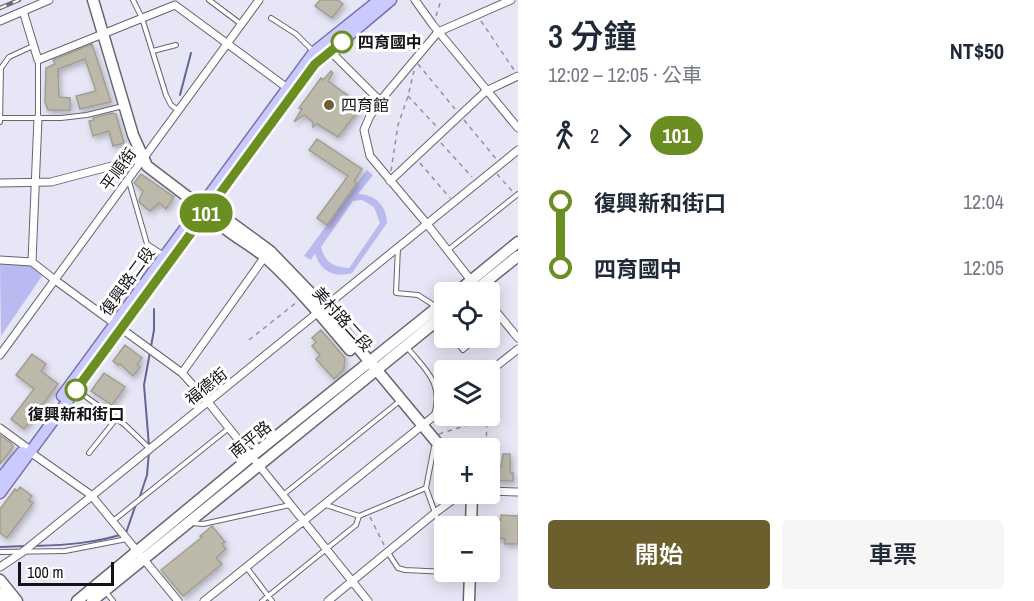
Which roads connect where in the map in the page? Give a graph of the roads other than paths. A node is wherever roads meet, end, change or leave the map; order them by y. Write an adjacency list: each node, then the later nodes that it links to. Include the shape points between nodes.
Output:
1 (49, 0): 11 (street)
2 (93, 0): 17 (street, 美村路二段)
3 (133, 0): 12 (lane)
4 (209, 0): 15 (lane)
5 (259, 0): 15 (street, 平順街)
6 (391, 0): 22 (main road, 復興路二段)
7 (415, 0): 16 (street)
8 (512, 0): 16 (street)
9 (373, 2): 23 (main road, 復興路二段)
10 (174, 3): 12 (street); 18 (street)
11 (23, 11): 14 (street); 20 (street)
12 (142, 18): 17 (street); 21 (lane)
13 (271, 18): 23 (lane)
14 (0, 21)
15 (242, 24): 18 (street, 平順街)
16 (436, 29): 27 (street); 28 (street, via 415,62)
17 (103, 34): 24 (street); 29 (street, 美村路二段)
18 (228, 44): 26 (street); 30 (street, 平順街)
19 (176, 45): 21 (lane)
20 (34, 46): 24 (street); 32 (lane, via 9,57 2,68)
21 (153, 51): 30 (lane, via 166,95)
22 (330, 51): 26 (main road, 復興路二段); 28 (street)
23 (314, 52): 26 (main road, 復興路二段)
24 (38, 60): 31 (lane)
25 (518, 75): 27 (street)
26 (291, 91): 41 (main road, 復興路二段)
27 (486, 91): 33 (street); 37 (street)
28 (380, 101): 37 (street, via 364,130 370,156)
29 (123, 106): 31 (lane, via 87,115); 35 (street, 美村路二段)
30 (178, 110): 35 (street, 平順街)
31 (38, 118): 32 (lane); 39 (street)
32 (0, 119)
33 (518, 128)
34 (518, 150): 42 (street, 福德街)
35 (142, 158): 36 (street, 平順街); 39 (street, via 82,176); 41 (street, 美村路二段, via 147,166)
36 (128, 178): 47 (lane, via 147,244); 51 (street, 平順街)
37 (390, 181): 42 (street)
38 (0, 183): 39 (street)
39 (35, 183): 50 (street)
40 (517, 195): 45 (lane)
41 (204, 208): 46 (street, 美村路二段, via 218,213); 47 (main road, 復興路二段); 60 (main road, 復興路二段)
42 (427, 224): 44 (street, 福德街); 45 (street)
43 (518, 242): 53 (street)
44 (398, 246): 55 (lane, via 396,293 418,295); 56 (street, 福德街)
45 (448, 250): 52 (street)
46 (267, 254): 56 (street, 美村路二段); 56 (street, 美村路二段, via 303,297); 67 (street)
47 (165, 255): 60 (main road, 復興路二段)
48 (518, 256): 54 (street)
49 (0, 260): 50 (street)
50 (33, 261): 51 (street)
51 (55, 280): 60 (street); 64 (street, 平順街)
52 (470, 282)
53 (481, 282)
54 (484, 282)
55 (434, 304)
56 (322, 311): 66 (street, 美村路二段); 70 (street, 福德街)
57 (434, 316): 66 (street, 南平路)
58 (500, 316): 61 (street)
59 (434, 317): 62 (street, 南平路)
60 (118, 326): 67 (street); 68 (main road, 復興路二段); 78 (main road, 復興路二段)
61 (518, 338)
62 (405, 345): 66 (street, 南平路); 71 (lane, via 437,390)
63 (518, 349): 65 (street)
64 (1, 352)
65 (500, 363)
66 (371, 368): 69 (street, 美村路二段); 81 (street, 南平路)
67 (182, 372): 70 (street)
68 (76, 390): 72 (lane); 78 (main road, 復興路二段)
69 (399, 401): 73 (street, 美村路二段); 88 (lane)
70 (208, 402): 75 (street); 77 (street, 福德街)
71 (433, 416): 73 (street)
72 (116, 419): 77 (lane); 79 (lane)
73 (421, 427): 76 (street, 美村路二段); 91 (street)
74 (0, 428): 78 (street)
75 (229, 428): 81 (street); 95 (lane)
76 (434, 442)
77 (150, 448): 87 (street, 福德街)
78 (28, 449): 82 (main road, 復興路二段); 86 (main road, 復興路二段); 87 (street)
79 (89, 453)
80 (434, 457): 83 (lane)
81 (255, 460): 88 (street); 97 (street, 南平路); 103 (street, 南平路)
82 (0, 479)
83 (426, 488): 92 (lane); 93 (lane)
84 (500, 491): 85 (street)
85 (518, 492)
86 (0, 493)
87 (91, 495): 95 (street); 101 (street, 福德街)
88 (282, 495): 90 (street)
89 (447, 504): 92 (street)
90 (290, 505): 96 (street); 97 (lane, via 203,524)
91 (325, 505): 93 (lane); 96 (street)
92 (435, 513): 94 (lane); 100 (street)
93 (359, 516): 99 (lane, via 356,525)
94 (436, 516)
95 (112, 521): 98 (street)
96 (304, 522): 99 (street); 105 (street)
97 (189, 523): 103 (street, 南平路)
98 (128, 539): 101 (lane, via 65,551); 103 (street)
99 (326, 549): 108 (street); 112 (lane)
100 (387, 550): 106 (lane, via 398,568); 108 (street)
101 (24, 551): 102 (lane); 104 (street, 福德街)
102 (0, 552)
103 (140, 556): 110 (street, 南平路); 115 (street, 南平路); 118 (street)
104 (0, 567)
105 (247, 568): 112 (lane); 119 (street)
106 (434, 571)
107 (0, 580): 114 (street)
108 (352, 581): 122 (street); 123 (street)
109 (470, 582): 124 (street)
110 (105, 591): 116 (street, 南平路); 117 (lane)
111 (0, 594): 113 (street)
112 (268, 596): 120 (lane); 121 (lane)
113 (6, 601)
114 (17, 601)
115 (77, 601)
116 (92, 601)
117 (113, 601)
118 (178, 601)
119 (204, 601)
120 (262, 601)
121 (272, 601)
122 (328, 601)
123 (368, 601)
124 (469, 601)

